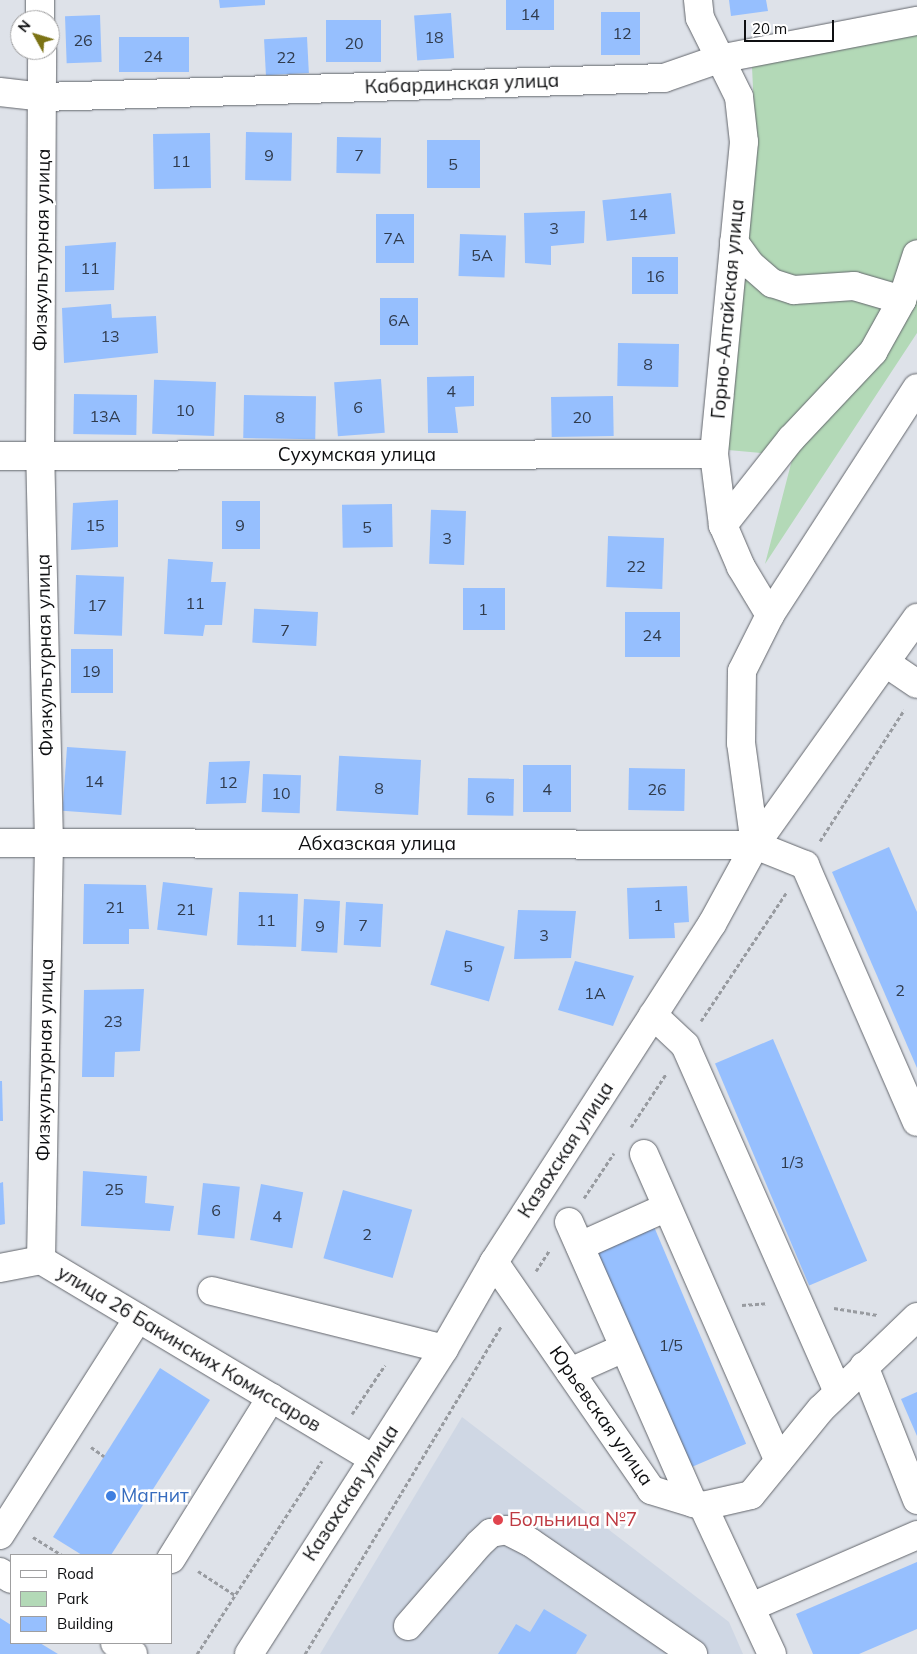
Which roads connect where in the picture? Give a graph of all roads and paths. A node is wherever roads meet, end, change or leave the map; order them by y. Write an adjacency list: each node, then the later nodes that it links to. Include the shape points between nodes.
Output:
1 (698, 0): 4 (street, Горно-Алтайская улица, via 700,18)
2 (917, 21): 4 (street, Кабардинская улица)
3 (42, 60): 6 (street, Физкультурная улица)
4 (719, 60): 6 (street, Кабардинская улица, via 664,78); 7 (street, Горно-Алтайская улица, via 739,97 744,142)
5 (0, 92): 6 (street, Кабардинская улица)
6 (43, 97): 13 (street, Физкультурная улица)
7 (734, 242): 9 (street, via 751,265 772,283 794,290 854,286); 11 (street, Горно-Алтайская улица)
8 (917, 254): 9 (street)
9 (902, 300): 14 (street, via 873,352 791,439)
10 (917, 388): 15 (street)
11 (714, 454): 13 (street, Сухумская улица); 14 (street, Горно-Алтайская улица)
12 (0, 456): 13 (street, Сухумская улица)
13 (40, 456): 20 (street, Физкультурная улица)
14 (723, 525): 15 (street, Горно-Алтайская улица, via 741,567)
15 (770, 615): 21 (street, via 742,672 742,743)
16 (917, 618): 17 (street, Казахская улица)
17 (886, 663): 18 (street); 21 (street, Казахская улица)
18 (912, 695): 22 (path)
19 (0, 843): 20 (street, Абхазская улица)
20 (49, 843): 21 (street, Абхазская улица); 30 (street, Физкультурная улица)
21 (755, 845): 22 (street); 23 (street, Казахская улица, via 712,924)
22 (804, 865): 24 (path); 25 (street)
23 (653, 1015): 24 (street); 31 (street, Казахская улица)
24 (685, 1045): 26 (path); 42 (street)
25 (917, 1122)
26 (635, 1143): 28 (street)
27 (616, 1149): 29 (path)
28 (667, 1207): 29 (street); 48 (street)
29 (574, 1234): 34 (path); 38 (street)
30 (41, 1260): 32 (street, улица 26 Бакинских Комиссаров); 36 (street, улица 26 Бакинских Комиссаров)
31 (494, 1262): 34 (street, Юрьевская улица); 39 (street, Казахская улица)
32 (0, 1268)
33 (212, 1291): 37 (street)
34 (519, 1298): 41 (street, Юрьевская улица); 59 (path)
35 (917, 1317): 40 (street)
36 (138, 1318): 43 (street, улица 26 Бакинских Комиссаров); 51 (street)
37 (402, 1338): 39 (street); 44 (path)
38 (624, 1348): 41 (street); 50 (street)
39 (444, 1349): 47 (street, Казахская улица)
40 (864, 1366): 42 (street); 49 (street)
41 (570, 1372): 50 (street, Юрьевская улица, via 652,1490)
42 (838, 1392): 48 (street)
43 (272, 1398): 44 (street, улица 26 Бакинских Комиссаров); 53 (street)
44 (337, 1438): 47 (street, улица 26 Бакинских Комиссаров); 54 (path)
45 (84, 1443): 46 (path)
46 (104, 1456)
47 (373, 1459): 58 (street, Казахская улица)
48 (779, 1461): 50 (street, via 751,1495)
49 (917, 1500)
50 (698, 1505): 55 (street)
51 (0, 1535)
52 (917, 1535): 55 (street)
53 (172, 1557): 54 (path)
54 (235, 1595): 57 (path)
55 (751, 1607): 61 (street)
56 (408, 1626): 60 (street, via 479,1544 491,1533 506,1530 530,1542)
57 (197, 1654)
58 (249, 1654)
59 (305, 1654)
60 (693, 1654)
61 (772, 1654)

